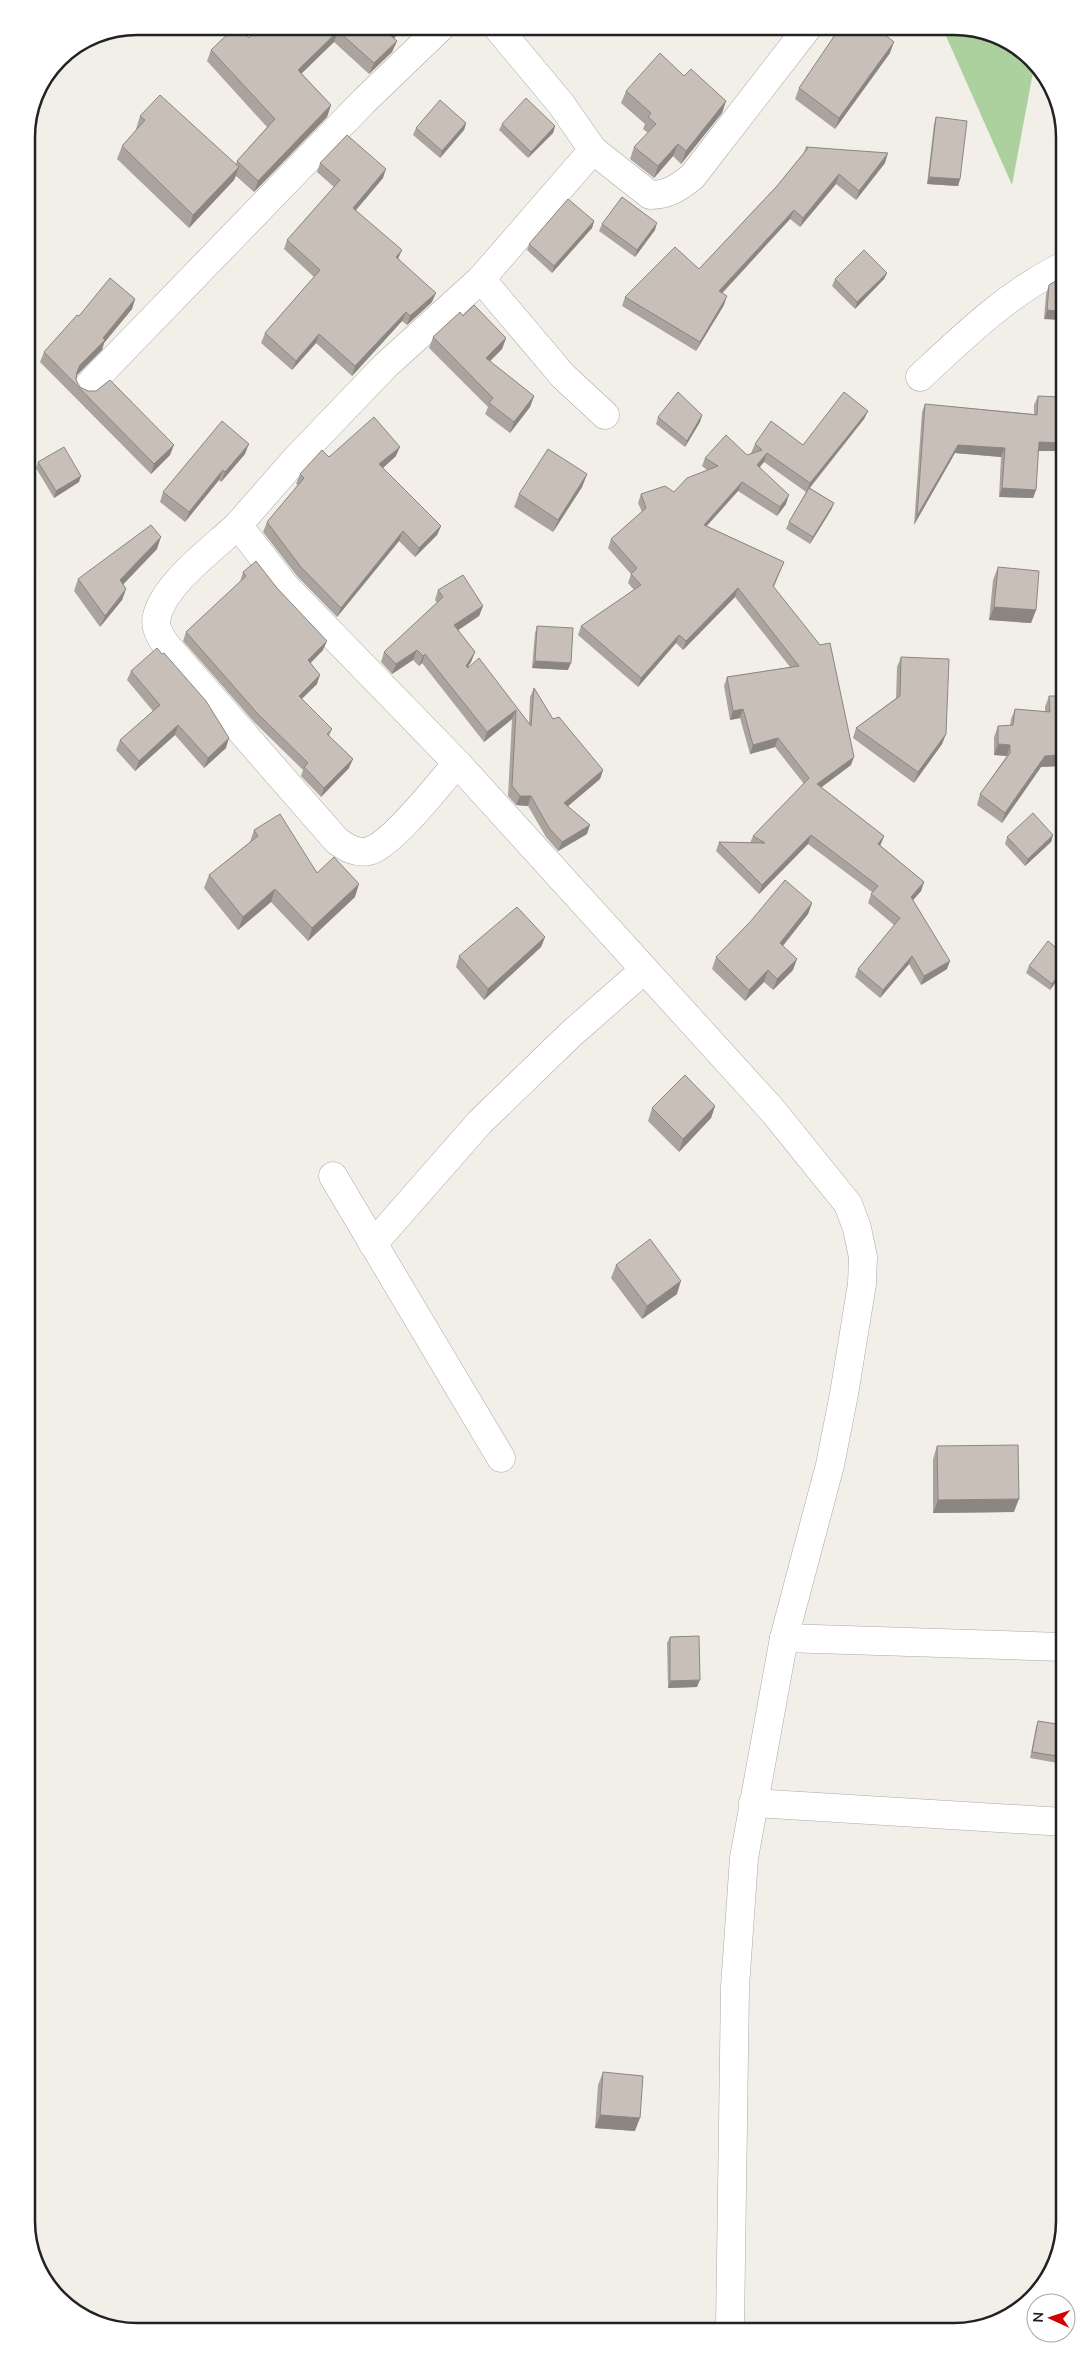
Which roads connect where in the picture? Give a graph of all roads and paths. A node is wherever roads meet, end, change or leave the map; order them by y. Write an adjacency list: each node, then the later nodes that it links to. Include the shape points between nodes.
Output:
1 (433, 35): 8 (street, via 364,101)
2 (504, 35): 4 (street, via 561,104)
3 (802, 35): 4 (street, via 692,177 673,192 650,194)
4 (593, 150): 6 (street)
5 (1056, 270): 7 (street, via 1029,283 974,325)
6 (481, 280): 9 (street, via 563,376); 10 (street, via 385,366)
7 (920, 378)
8 (88, 386)
9 (605, 415)
10 (238, 525): 11 (street, via 285,586); 11 (street, via 169,593 157,617 158,633 337,841 361,852 370,851 388,840)
11 (457, 763): 12 (street)
12 (644, 970): 14 (street, via 570,1034 480,1122); 16 (street, via 816,1164 848,1204 857,1228 863,1257 862,1284 844,1394 830,1465)
13 (333, 1176): 14 (street)
14 (373, 1244): 15 (street)
15 (501, 1458)
16 (784, 1638): 17 (street); 18 (street)
17 (1056, 1647)
18 (753, 1802): 19 (street); 20 (street, via 744,1858 734,1987)
19 (1056, 1821)
20 (730, 2323)

